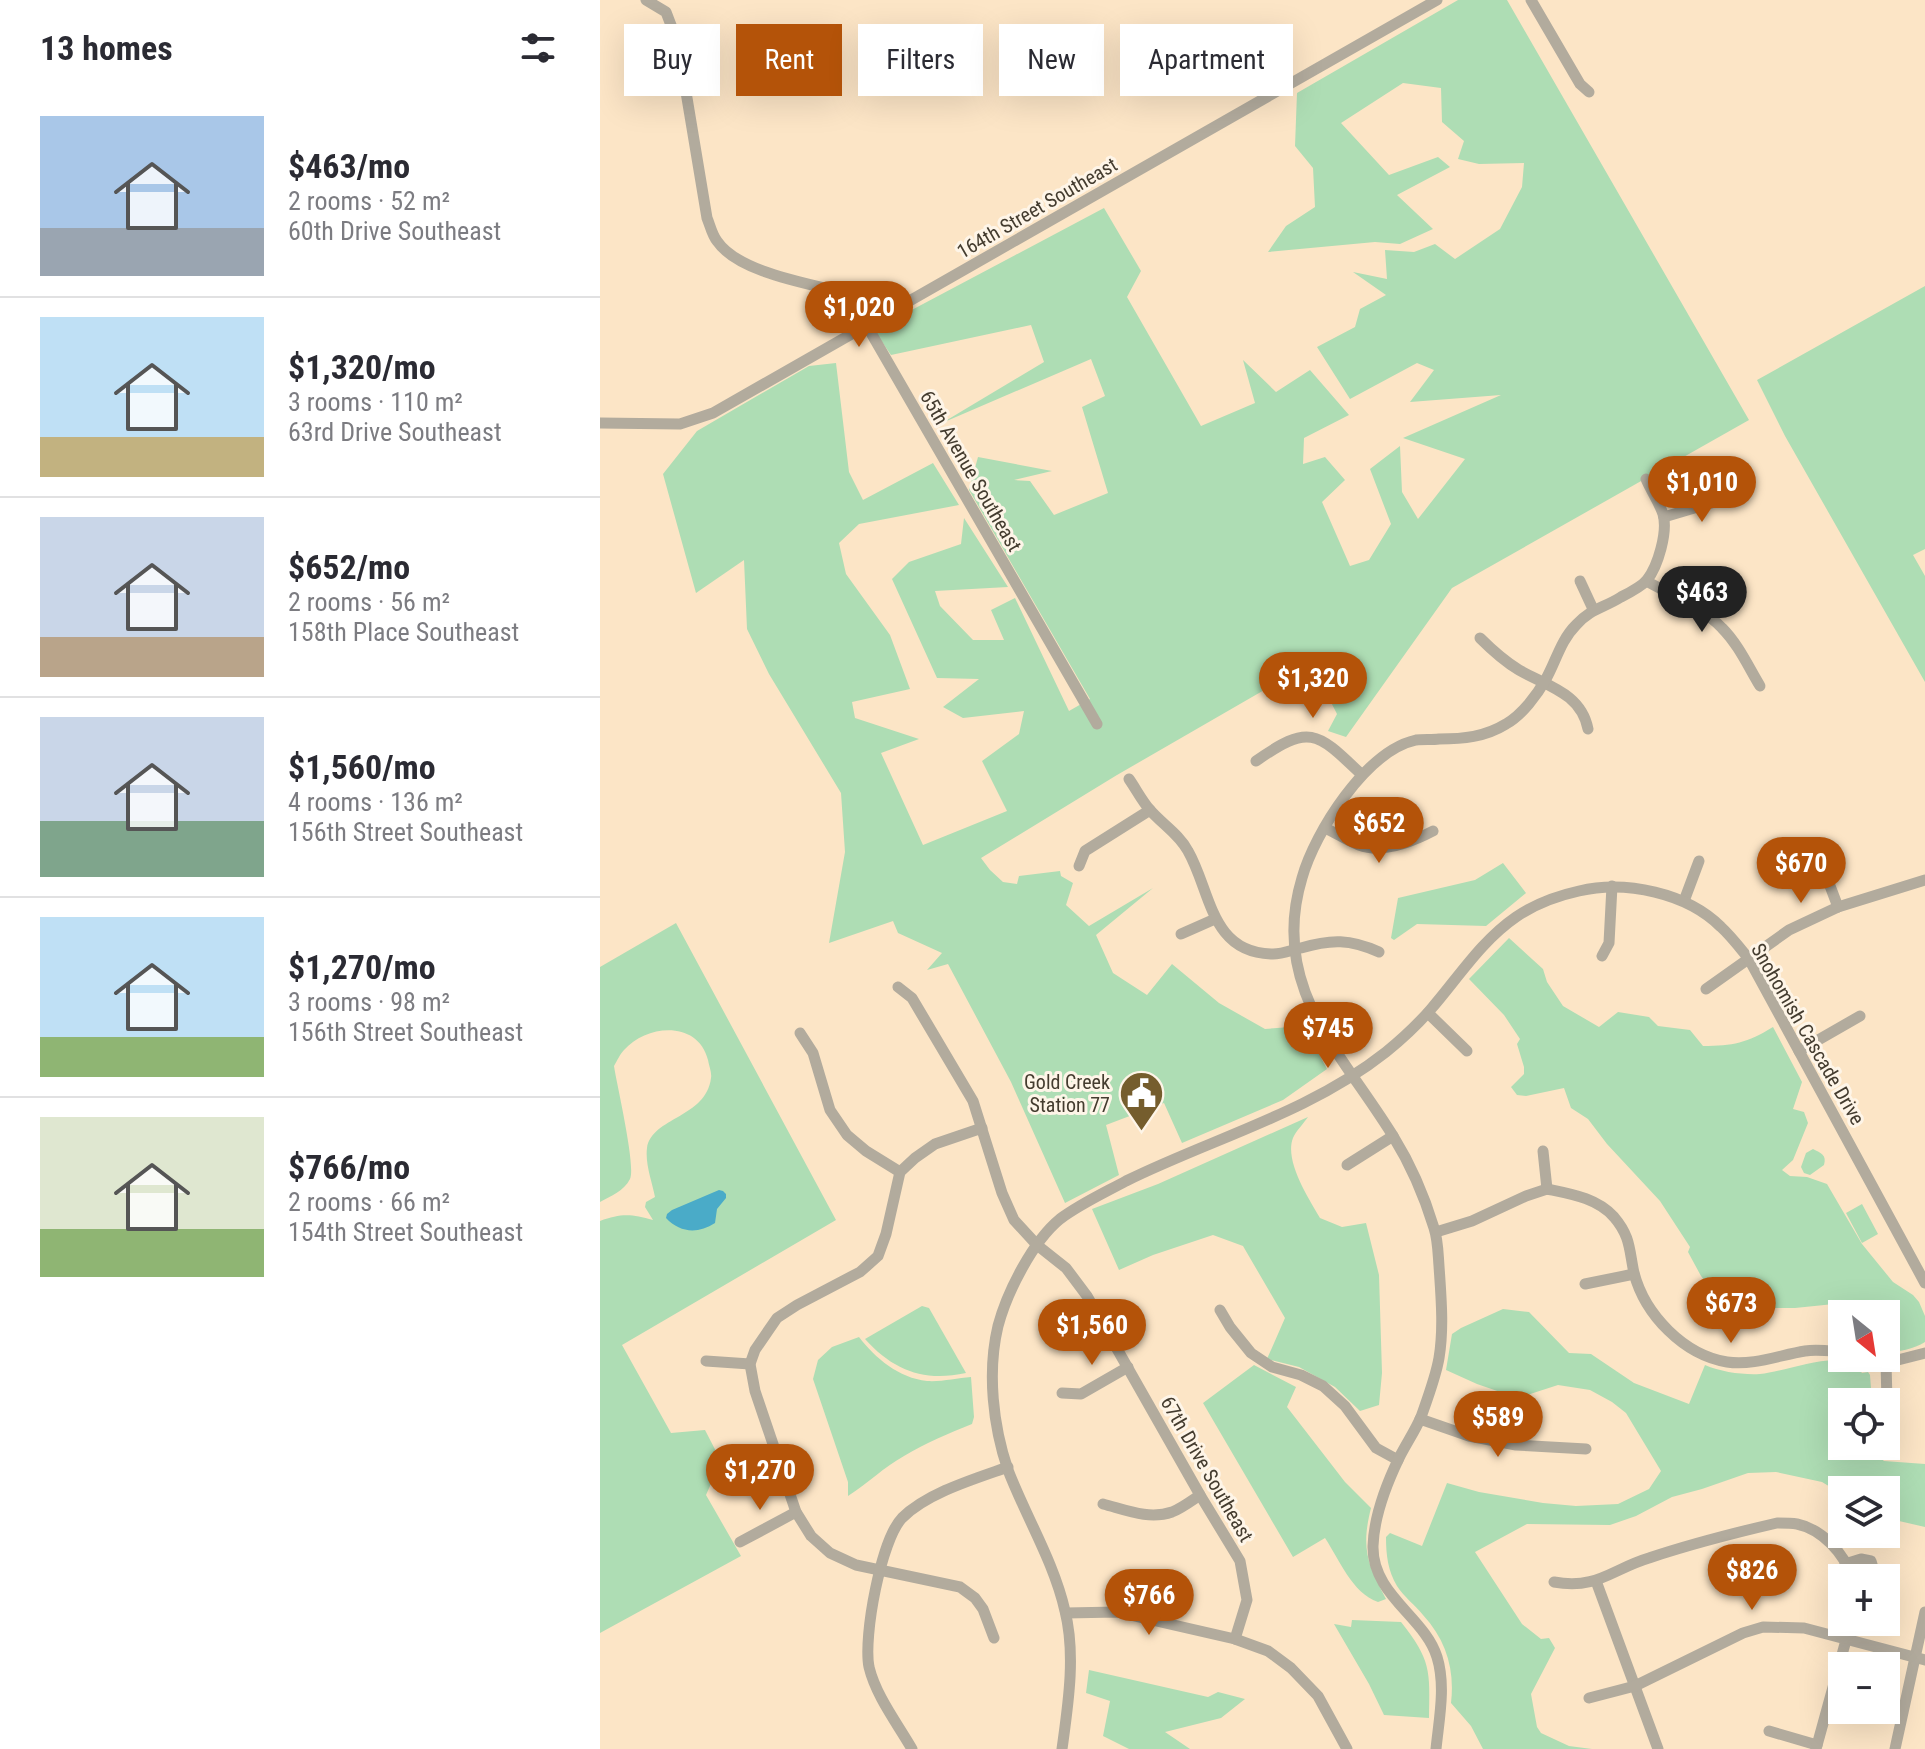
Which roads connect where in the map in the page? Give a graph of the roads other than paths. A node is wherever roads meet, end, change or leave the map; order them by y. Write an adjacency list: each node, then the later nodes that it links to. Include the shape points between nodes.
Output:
1 (646, 0): 5 (street, 65th Avenue Southeast, via 666,12 674,33 707,218 716,241 736,259 760,270 841,292 852,300)
2 (1437, 0): 5 (street, 164th Street Southeast)
3 (1531, 0): 4 (street)
4 (1589, 92)
5 (867, 327): 6 (street, 164th Street Southeast, via 713,413 680,424); 16 (street, 65th Avenue Southeast)
6 (600, 423)
7 (1646, 479): 9 (street)
8 (1727, 495): 9 (street)
9 (1664, 517): 11 (street, via 1664,537)
10 (1580, 581): 12 (street)
11 (1646, 581): 12 (street); 15 (street, via 1721,626)
12 (1593, 609): 14 (street, via 1563,642)
13 (1480, 638): 14 (street, via 1497,655)
14 (1545, 682): 17 (street, via 1585,715); 19 (street, via 1508,723 1480,736 1415,740 1391,751)
15 (1760, 686)
16 (1097, 724)
17 (1588, 729)
18 (1256, 761): 19 (street, via 1304,736 1334,748)
19 (1362, 775): 22 (street)
20 (1129, 779): 21 (street)
21 (1150, 810): 25 (street, via 1085,851); 31 (street, via 1188,849)
22 (1325, 828): 23 (street, via 1362,847 1386,848); 33 (street, via 1300,884)
23 (1433, 831)
24 (1699, 861): 29 (street)
25 (1079, 866)
26 (1824, 870): 30 (street)
27 (1925, 880): 30 (street)
28 (1612, 886): 29 (street, Snohomish Cascade Drive); 35 (street, via 1609,943); 39 (street, Snohomish Cascade Drive, via 1550,898 1516,917 1483,947)
29 (1684, 901): 36 (street, Snohomish Cascade Drive, via 1720,925)
30 (1838, 907): 36 (street, via 1789,930)
31 (1215, 919): 32 (street); 33 (street, via 1233,941 1251,951 1273,955)
32 (1181, 934)
33 (1295, 949): 34 (street, via 1324,941 1361,944); 44 (street, via 1312,1012)
34 (1379, 952)
35 (1602, 956)
36 (1749, 959): 38 (street); 43 (street, Snohomish Cascade Drive)
37 (898, 987): 45 (street, 67th Drive Southeast, via 920,1010 973,1101)
38 (1706, 989)
39 (1428, 1013): 42 (street); 44 (street, Snohomish Cascade Drive)
40 (1860, 1016): 43 (street)
41 (800, 1033): 49 (street, via 813,1053 830,1110 847,1135)
42 (1467, 1051)
43 (1799, 1051): 53 (street, Snohomish Cascade Drive)
44 (1352, 1076): 46 (street); 52 (street, Snohomish Cascade Drive, via 1286,1113 1162,1163 1094,1198 1059,1220)
45 (982, 1128): 49 (street, via 935,1144); 52 (street, 67th Drive Southeast, via 1007,1207)
46 (1393, 1136): 48 (street); 51 (street, via 1418,1181)
47 (1543, 1151): 50 (street)
48 (1347, 1165)
49 (900, 1172): 62 (street, via 878,1256 860,1272 777,1318)
50 (1547, 1189): 51 (street); 54 (street, via 1597,1204 1613,1216 1626,1235)
51 (1436, 1232): 65 (street, via 1442,1303 1439,1359)
52 (1037, 1245): 63 (street, 67th Drive Southeast, via 1080,1286); 68 (street, Snohomish Cascade Drive, via 998,1325 992,1369)
53 (1920, 1260): 55 (street, Snohomish Cascade Drive)
54 (1634, 1274): 56 (street); 58 (street, via 1655,1316 1678,1341 1704,1354 1747,1363)
55 (1925, 1283)
56 (1585, 1284)
57 (1220, 1310): 67 (street, via 1251,1353 1323,1386 1376,1448)
58 (1828, 1351)
59 (1925, 1353): 60 (street)
60 (1900, 1359)
61 (706, 1361): 62 (street)
62 (750, 1364): 71 (street)
63 (1128, 1367): 64 (street, via 1081,1394); 69 (street, 67th Drive Southeast)
64 (1062, 1393)
65 (1420, 1419): 66 (street, via 1516,1445); 67 (street)
66 (1586, 1449)
67 (1398, 1460): 92 (street, via 1375,1522 1372,1551 1378,1574 1437,1655 1442,1688)
68 (1008, 1467): 75 (street, via 918,1505 900,1520); 79 (street, Snohomish Cascade Drive)
69 (1200, 1495): 70 (street, via 1159,1515); 82 (street, 67th Drive Southeast, via 1240,1561 1247,1600)
70 (1103, 1504)
71 (796, 1512): 72 (street); 75 (street, via 830,1553)
72 (740, 1542)
73 (1845, 1564): 74 (street, via 1861,1559); 76 (street, via 1821,1535 1799,1524 1777,1523 1646,1559)
74 (1872, 1564)
75 (880, 1571): 81 (street, via 960,1587 983,1609); 89 (street, via 867,1641 869,1667)
76 (1596, 1581): 77 (street); 85 (street)
77 (1554, 1582)
78 (1925, 1612): 84 (street)
79 (1066, 1613): 82 (street, via 1117,1612); 90 (street, Snohomish Cascade Drive, via 1070,1671)
80 (1848, 1636): 83 (street)
81 (994, 1638)
82 (1235, 1639): 91 (street, via 1268,1651 1291,1668 1318,1696)
83 (1847, 1639): 84 (street); 85 (street, via 1804,1628 1763,1627); 88 (street)
84 (1920, 1658): 94 (street)
85 (1635, 1686): 86 (street); 93 (street)
86 (1589, 1698)
87 (1769, 1731): 88 (street)
88 (1817, 1747)
89 (912, 1749)
90 (1062, 1749)
91 (1347, 1749)
92 (1436, 1749)
93 (1658, 1749)
94 (1895, 1749)

